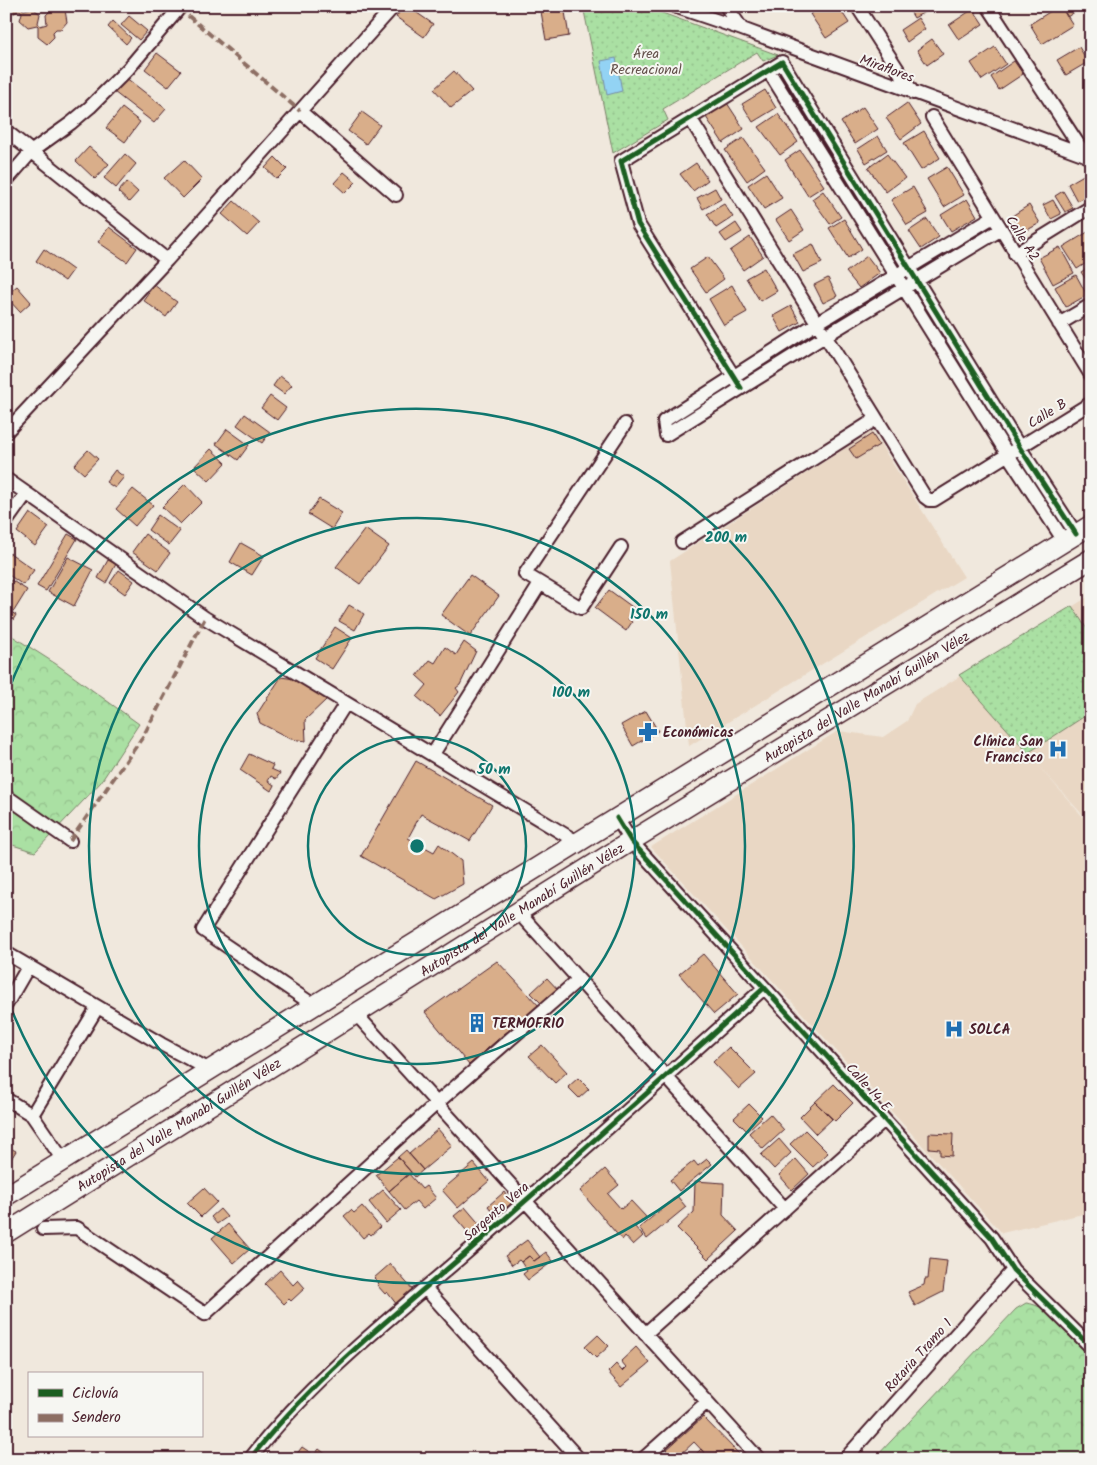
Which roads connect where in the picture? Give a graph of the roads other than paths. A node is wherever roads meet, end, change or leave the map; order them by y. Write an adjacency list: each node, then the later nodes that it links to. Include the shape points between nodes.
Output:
1 (181, 6): 15 (street, via 128,69 90,106)
2 (394, 6): 11 (street)
3 (674, 6): 7 (street, Miraflores)
4 (726, 6): 7 (street); 8 (street)
5 (857, 6): 10 (street)
6 (988, 6): 16 (street)
7 (707, 18): 8 (street, Miraflores)
8 (742, 30): 10 (street, Miraflores)
9 (768, 70): 13 (street); 24 (street, via 782,62); 25 (street)
10 (913, 94): 16 (street, Miraflores)
11 (300, 111): 18 (street); 23 (street)
12 (932, 117): 20 (street, Calle A2)
13 (690, 118): 29 (street); 32 (street, via 621,160 638,224)
14 (6, 131): 15 (street)
15 (32, 151): 17 (street); 23 (street)
16 (1088, 156)
17 (6, 181)
18 (396, 196)
19 (1091, 207): 22 (street)
20 (993, 217): 21 (street, Calle A2); 24 (street)
21 (1000, 230): 22 (street, Calle A2); 26 (street)
22 (1016, 254): 30 (street, Calle A2)
23 (166, 260): 38 (street)
24 (909, 268): 25 (street); 26 (street)
25 (897, 275): 27 (street); 29 (street)
26 (917, 280): 27 (street); 39 (street)
27 (905, 287): 31 (street); 40 (street)
28 (1091, 305): 30 (street)
29 (817, 324): 31 (street); 32 (street)
30 (1059, 324): 33 (street, Calle A2)
31 (825, 336): 34 (street); 36 (street)
32 (734, 376): 34 (street); 34 (street, via 664,421 666,435)
33 (1091, 376)
34 (741, 388)
35 (1091, 403): 39 (street, Calle B)
36 (876, 419): 40 (street, Calle B, via 924,497 929,500); 45 (street)
37 (625, 424): 48 (street, via 525,574)
38 (6, 432)
39 (1020, 448): 40 (street, Calle B); 44 (street)
40 (1008, 455): 44 (street)
41 (6, 479): 42 (street)
42 (26, 494): 43 (street); 51 (street, via 205,618)
43 (6, 522)
44 (1077, 533): 49 (main road, Autopista del Valle Manabí Guillén Vélez)
45 (682, 542)
46 (622, 547): 48 (street, via 581,608)
47 (1091, 560): 50 (main road, Autopista del Valle Manabí Guillén Vélez)
48 (540, 584): 52 (street)
49 (912, 635): 50 (main road); 54 (main road, Autopista del Valle Manabí Guillén Vélez)
50 (932, 657): 56 (main road, Autopista del Valle Manabí Guillén Vélez)
51 (346, 702): 52 (street); 64 (street, via 203,930)
52 (433, 754): 57 (street)
53 (6, 796): 55 (street)
54 (617, 818): 56 (street, Calle 14 E); 57 (main road, Autopista del Valle Manabí Guillén Vélez)
55 (70, 840)
56 (631, 841): 58 (main road, Autopista del Valle Manabí Guillén Vélez); 62 (street, Calle 14 E)
57 (577, 842): 64 (main road, Autopista del Valle Manabí Guillén Vélez)
58 (518, 912): 61 (street); 66 (main road, Autopista del Valle Manabí Guillén Vélez)
59 (6, 953): 60 (street)
60 (28, 967): 63 (street); 65 (street)
61 (578, 980): 68 (street); 70 (street)
62 (764, 988): 68 (street, Sargento Vera); 72 (street, Calle 14 E)
63 (6, 1005)
64 (315, 1006): 67 (main road, Autopista del Valle Manabí Guillén Vélez)
65 (97, 1008): 67 (street); 71 (street)
66 (356, 1014): 70 (street); 78 (main road, Autopista del Valle Manabí Guillén Vélez)
67 (210, 1070): 73 (main road, Autopista del Valle Manabí Guillén Vélez)
68 (666, 1077): 75 (street, Sargento Vera); 76 (street)
69 (6, 1099): 71 (street)
70 (437, 1103): 75 (street); 77 (street, via 205,1314 77,1228)
71 (32, 1115): 73 (street)
72 (884, 1120): 76 (street); 79 (street, Calle 14 E, via 992,1238)
73 (63, 1160): 74 (main road, Autopista del Valle Manabí Guillén Vélez)
74 (6, 1196)
75 (526, 1201): 80 (street, Sargento Vera); 81 (street)
76 (785, 1209): 81 (street)
77 (43, 1229)
78 (6, 1233)
79 (1013, 1270): 82 (street, Calle 14 E); 88 (street, Rotaria Tramo 1)
80 (425, 1288): 84 (street, Sargento Vera, via 323,1380); 85 (street)
81 (645, 1334): 83 (street)
82 (1091, 1347)
83 (707, 1402): 86 (street); 87 (street)
84 (252, 1458)
85 (579, 1459)
86 (643, 1459)
87 (760, 1459)
88 (845, 1459)

